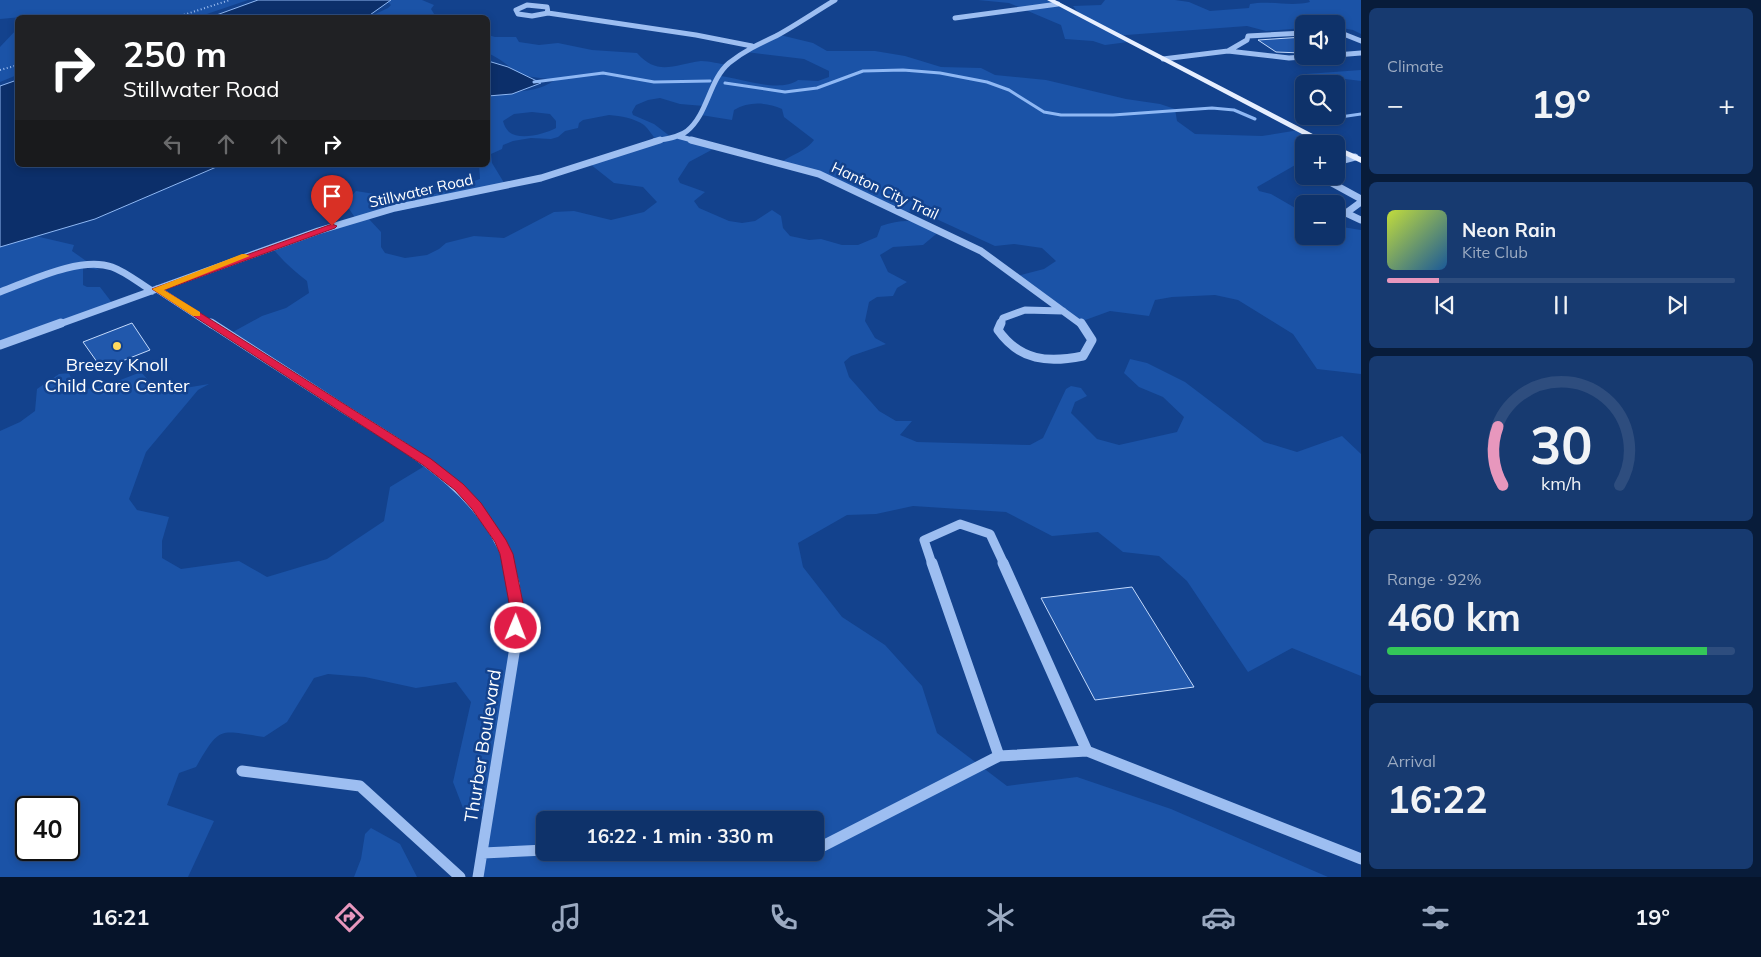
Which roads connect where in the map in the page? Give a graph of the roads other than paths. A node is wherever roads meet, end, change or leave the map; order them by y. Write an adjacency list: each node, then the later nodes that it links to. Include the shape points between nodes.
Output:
1 (835, 0): 8 (street, Stillwater Road)
2 (1053, 1): 4 (street); 13 (main road)
3 (548, 13): 3 (street, via 549,8 540,6 527,5 516,10 524,16); 8 (street)
4 (955, 18)
5 (1295, 33): 9 (street, via 1248,36 1247,40)
6 (1345, 34): 7 (street)
7 (1361, 41)
8 (752, 46): 15 (street, Stillwater Road, via 721,72 696,120 687,131)
9 (1228, 51): 12 (street); 13 (street)
10 (1361, 54): 11 (street)
11 (1345, 55)
12 (1295, 57)
13 (1163, 58): 14 (main road)
14 (1311, 135)
15 (677, 136): 22 (street, Stillwater Road, via 645,143 541,178 374,214); 24 (street, Hanton City Trail, via 819,174 981,251)
16 (1345, 152): 17 (main road)
17 (1358, 159): 18 (street)
18 (1345, 161)
19 (1335, 185): 20 (lane)
20 (1361, 200): 21 (street, via 1346,213)
21 (1361, 220)
22 (154, 290): 23 (street, Thurber Boulevard, via 112,267 97,263 81,265); 25 (street, Stillwater Road); 31 (street, Thurber Boulevard, via 427,462 459,487 500,540 517,608 515,647)
23 (0, 292)
24 (1063, 311): 24 (street, Hanton City Trail, via 1082,324 1092,340 1084,356 1063,361 1018,352 1005,342 998,330 1002,318 1018,310)
25 (0, 345)
26 (1087, 751): 27 (street); 27 (street, via 990,534 960,524 924,540); 32 (street)
27 (999, 756): 29 (street)
28 (242, 771): 33 (street, via 360,786)
29 (824, 845)
30 (536, 850): 31 (street)
31 (483, 853): 34 (street, Thurber Boulevard)
32 (1361, 859)
33 (460, 877)
34 (478, 877)

